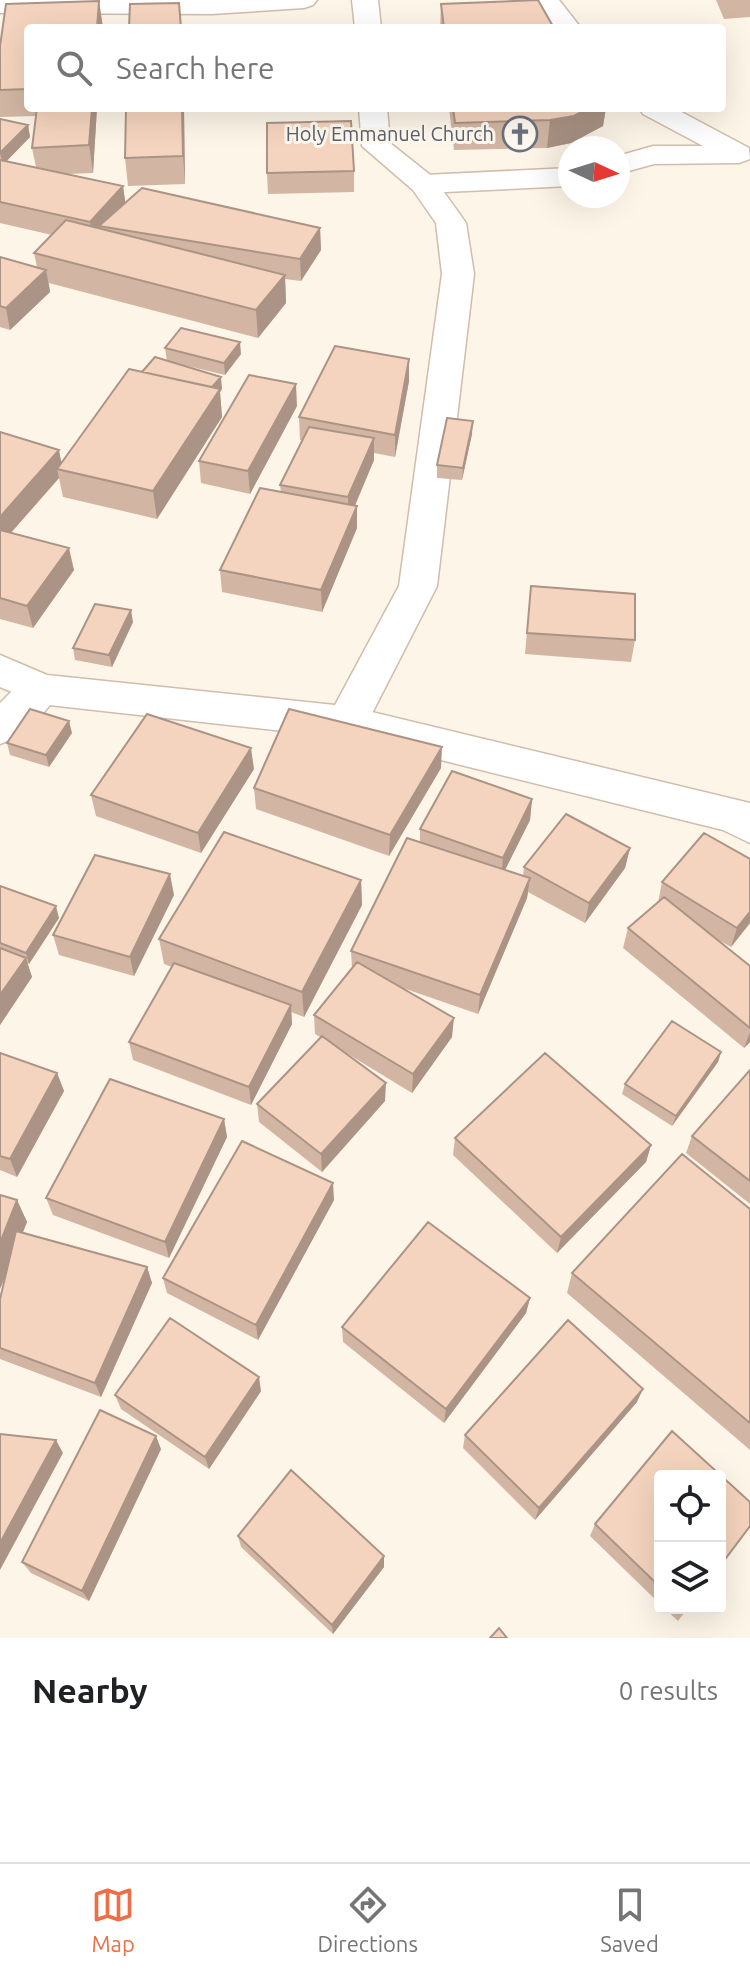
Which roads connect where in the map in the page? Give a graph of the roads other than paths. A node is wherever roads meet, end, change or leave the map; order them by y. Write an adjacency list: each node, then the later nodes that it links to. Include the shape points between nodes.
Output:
1 (304, 0): 4 (street, via 212,6)
2 (365, 0): 5 (street)
3 (545, 0): 6 (street)
4 (0, 5)
5 (368, 24)
6 (565, 24)
7 (373, 112): 12 (street, via 376,146)
8 (661, 112): 9 (street)
9 (745, 155): 10 (street, via 653,155)
10 (630, 162)
11 (558, 178): 12 (street)
12 (424, 184): 15 (street, via 451,223 458,274 418,586)
13 (0, 670): 14 (street)
14 (40, 689): 15 (street); 16 (street)
15 (347, 722): 17 (street, via 736,816)
16 (0, 728)
17 (750, 826)

